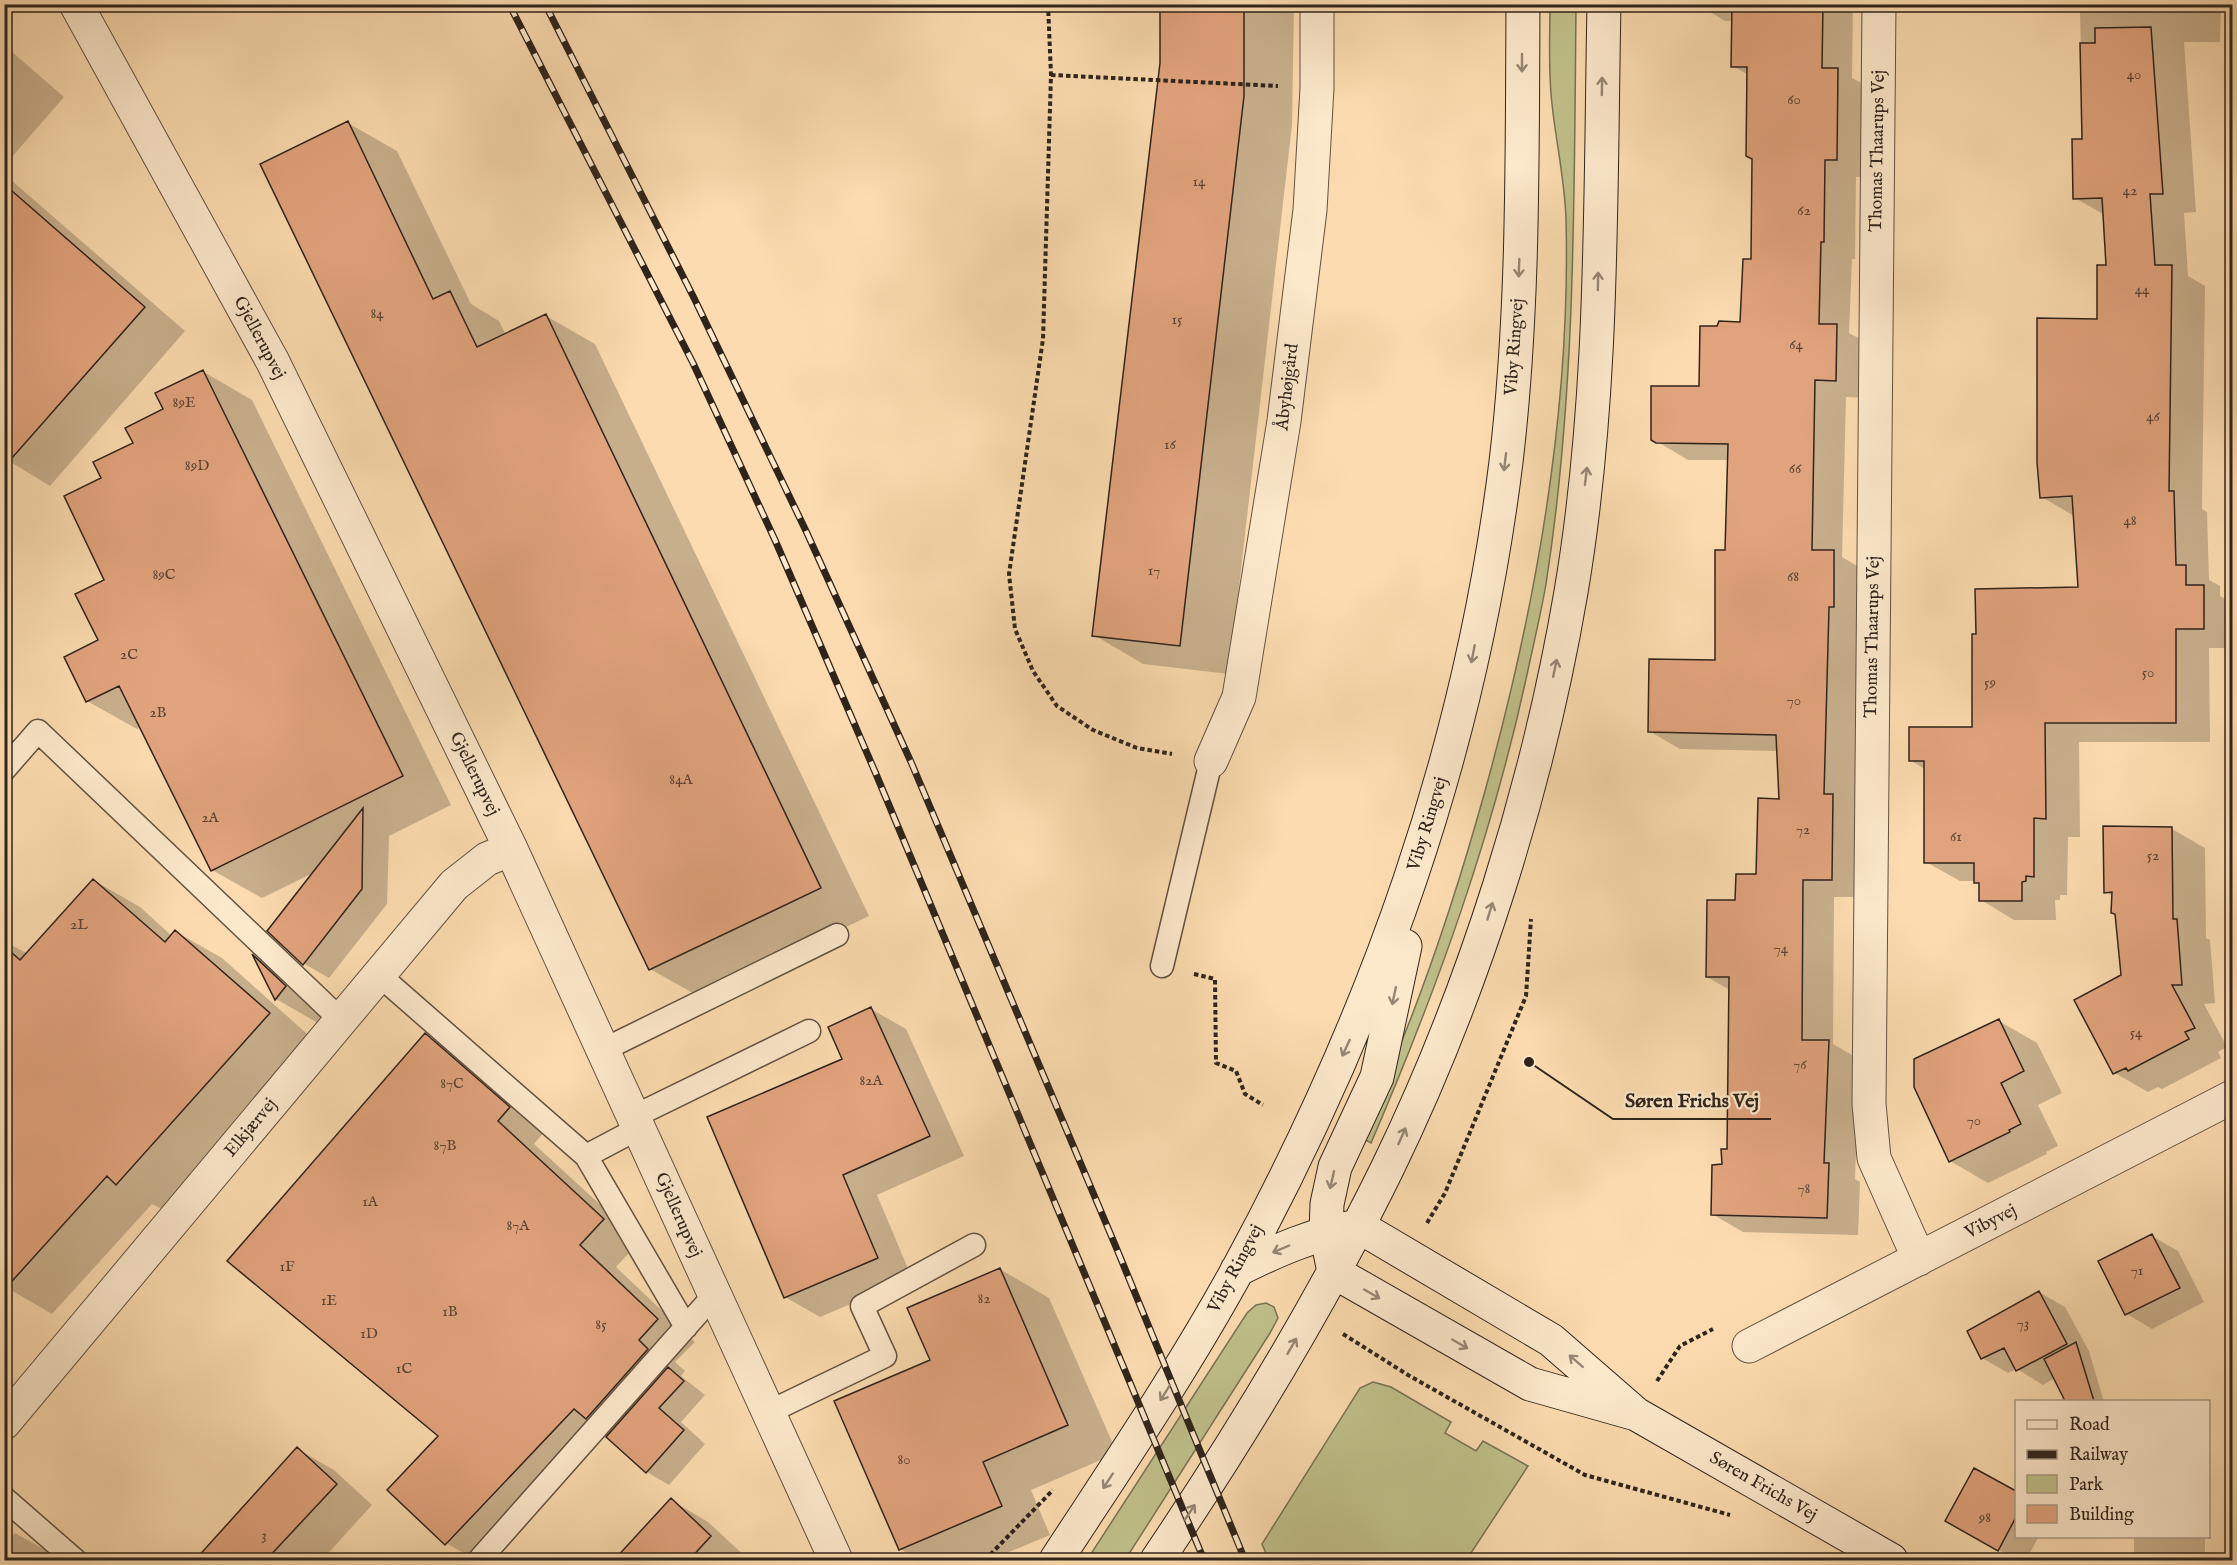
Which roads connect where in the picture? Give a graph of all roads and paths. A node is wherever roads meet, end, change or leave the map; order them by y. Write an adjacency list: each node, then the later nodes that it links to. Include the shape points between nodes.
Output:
1 (76, 4): 12 (street, Gjellerupvej, via 273,362)
2 (1048, 4): 7 (path)
3 (1317, 4): 8 (street, Åbyhøjgård)
4 (1523, 4): 11 (street, Viby Ringvej, one-way to 11, via 1522,209 1506,461 1465,696)
5 (1604, 4): 24 (street, one-way to 5, via 1428,1080 1472,967 1543,725 1571,592 1587,469 1597,344)
6 (1879, 4): 28 (street, Thomas Thaarups Vej, via 1869,1104 1874,1158)
7 (1051, 75): 8 (path); 9 (path, via 1043,339 1010,574 1015,629 1032,670 1057,706 1093,730 1137,748)
8 (1317, 88): 9 (street, Åbyhøjgård, via 1308,222 1284,422 1257,598 1239,697)
9 (1211, 761): 14 (lane)
10 (4, 770): 17 (lane, via 38,731)
11 (1433, 816): 25 (street, one-way to 25, via 1377,1077 1335,1167); 29 (street, Viby Ringvej, one-way to 29, via 1394,931 1351,1038)
12 (511, 849): 15 (street, Elkjærvej, via 487,859 454,885); 19 (street, Gjellerupvej)
13 (837, 935): 19 (lane)
14 (1162, 966): 21 (path, via 1215,979 1216,1063 1236,1071 1245,1094)
15 (379, 975): 17 (street, Elkjærvej); 23 (lane)
16 (1527, 996): 27 (path, via 1445,1193)
17 (342, 1021): 37 (street, Elkjærvej)
18 (809, 1030): 22 (lane)
19 (603, 1050): 22 (street, Gjellerupvej)
20 (2232, 1097): 28 (street, Vibyvej)
21 (1263, 1105)
22 (636, 1123): 23 (lane); 31 (street, Gjellerupvej)
23 (586, 1156): 33 (lane)
24 (1358, 1226): 25 (street); 27 (street, Søren Frichs Vej); 30 (street)
25 (1326, 1232): 29 (street, one-way to 29); 30 (street)
26 (974, 1245): 35 (lane, via 862,1306 885,1356)
27 (1409, 1254): 36 (street, Søren Frichs Vej, one-way to 27, via 1551,1340)
28 (1919, 1259): 34 (street, Vibyvej)
29 (1237, 1270): 43 (street, Viby Ringvej, one-way to 43, via 1177,1374)
30 (1334, 1272): 32 (street); 36 (street, Søren Frichs Vej, one-way to 36, via 1530,1384)
31 (715, 1294): 33 (lane); 35 (street, Gjellerupvej)
32 (1310, 1314): 39 (path, via 1408,1375 1585,1475); 44 (street, one-way to 32, via 1219,1469)
33 (686, 1327): 42 (lane)
34 (1749, 1346): 36 (path, via 1734,1318 1680,1346)
35 (769, 1412): 40 (street, Gjellerupvej)
36 (1636, 1414): 45 (street, Søren Frichs Vej)
37 (4, 1423)
38 (4, 1498): 41 (lane)
39 (1735, 1515)
40 (830, 1557)
41 (75, 1560)
42 (478, 1560)
43 (1056, 1560)
44 (1157, 1560)
45 (1890, 1560)

